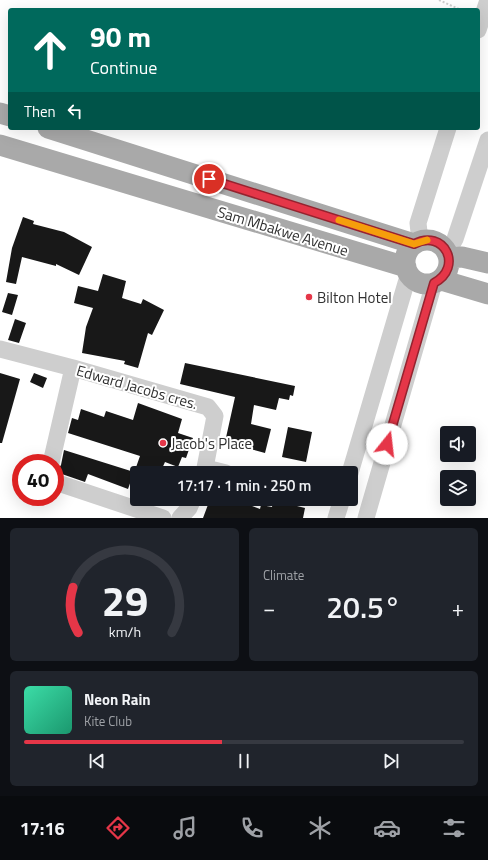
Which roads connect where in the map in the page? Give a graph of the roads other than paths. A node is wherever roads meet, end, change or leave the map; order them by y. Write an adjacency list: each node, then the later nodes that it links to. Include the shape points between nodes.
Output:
1 (488, 0): 2 (street)
2 (482, 24)
3 (54, 130): 7 (main road, Sam Mbakwe Avenue)
4 (447, 130): 7 (street, via 418,223)
5 (488, 140): 8 (street)
6 (0, 146): 10 (main road, Sam Mbakwe Avenue)
7 (417, 242): 8 (main road, via 433,240 444,247); 10 (main road, via 406,254)
8 (448, 255): 9 (main road); 11 (main road, via 449,266 446,274)
9 (488, 263)
10 (407, 270): 11 (main road, via 420,282); 17 (street)
11 (438, 281): 12 (main road); 24 (street)
12 (488, 294)
13 (0, 349): 14 (street, Edward Jacobs cres.)
14 (74, 368): 15 (street); 16 (street, Edward Jacobs cres., via 208,407 214,416)
15 (53, 454)
16 (206, 466)
17 (352, 466)
18 (64, 485): 21 (street)
19 (190, 506): 22 (street)
20 (340, 506): 23 (street)
21 (163, 518)
22 (180, 518)
23 (336, 518)
24 (366, 518)

